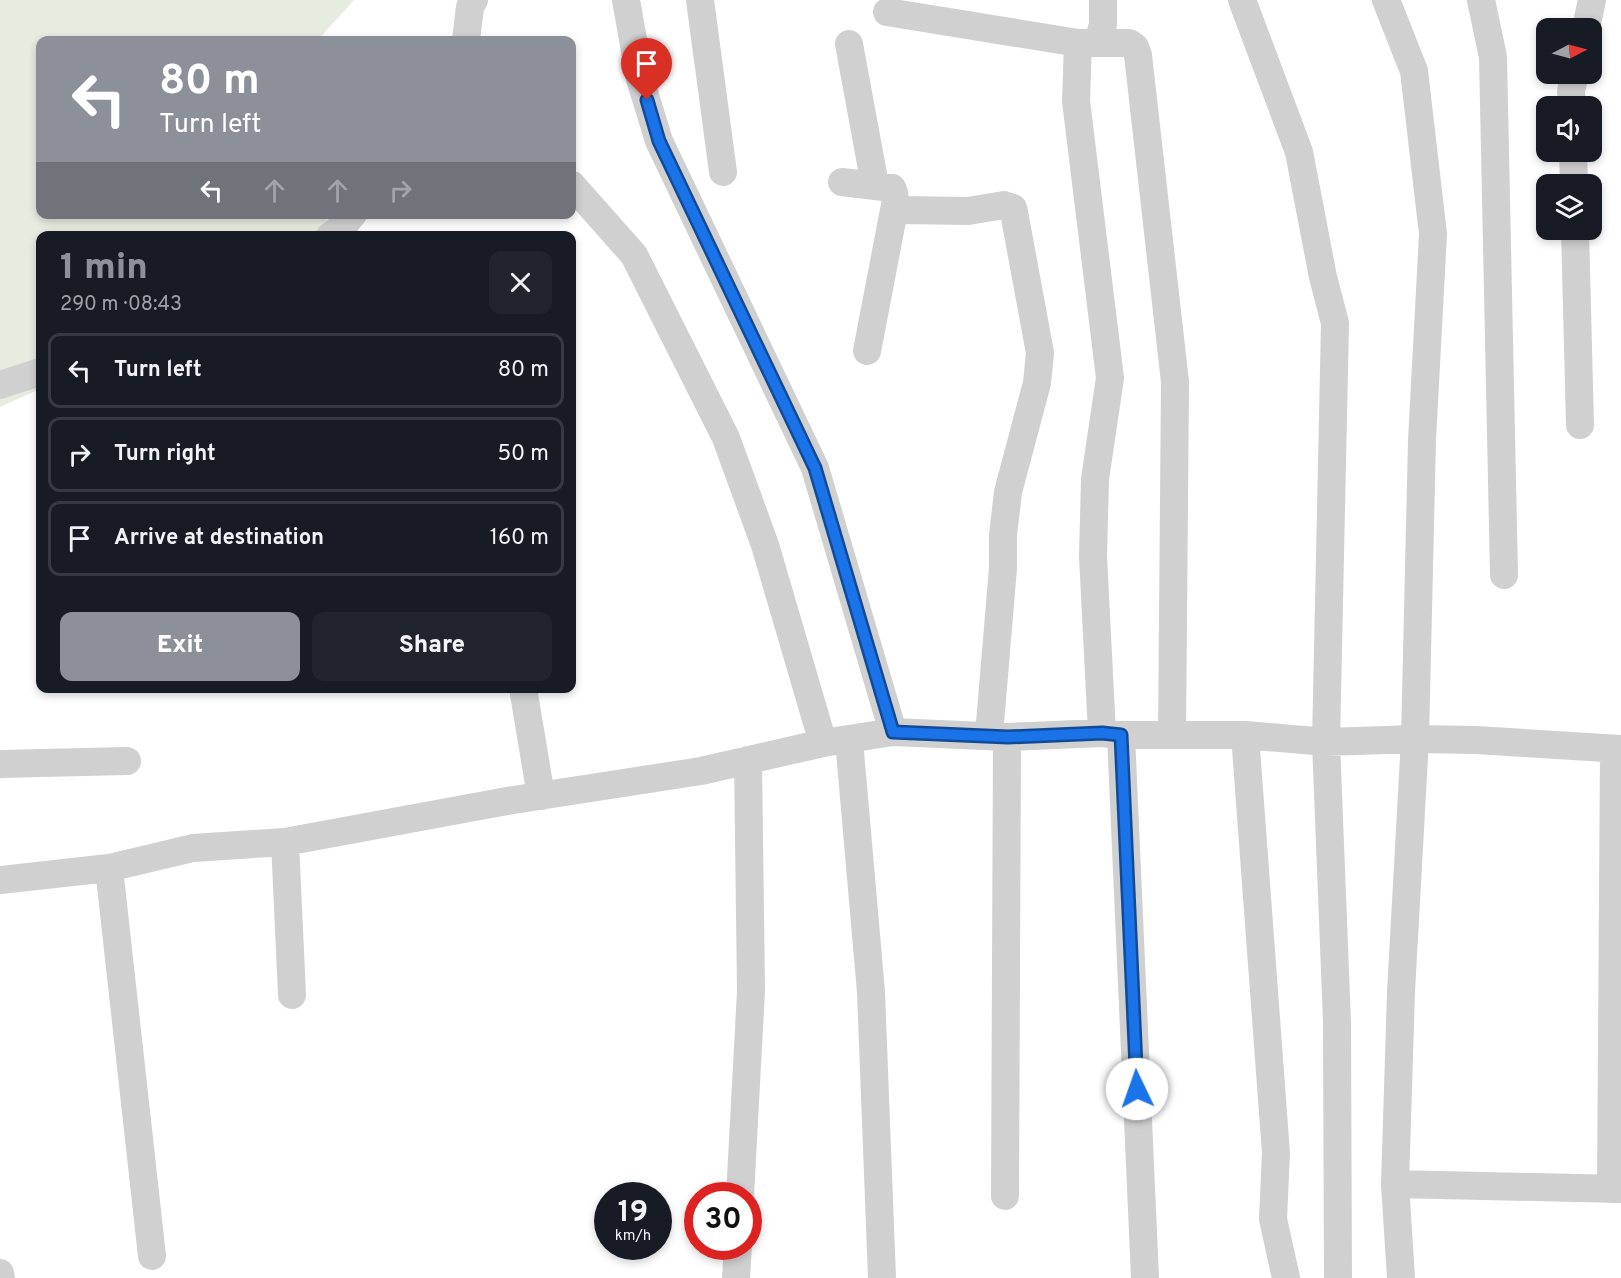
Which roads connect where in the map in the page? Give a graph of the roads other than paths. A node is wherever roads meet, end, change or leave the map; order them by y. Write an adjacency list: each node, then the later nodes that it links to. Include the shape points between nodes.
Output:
1 (474, 0): 11 (street)
2 (626, 0): 26 (street, via 640,79 659,141 815,468)
3 (700, 0): 14 (street)
4 (1103, 0): 12 (street, via 1103,24)
5 (1242, 0): 33 (street, via 1299,152 1335,323)
6 (1386, 0): 31 (street, via 1414,71 1433,234 1422,440)
7 (1480, 0): 24 (street, via 1493,57)
8 (1592, 0): 10 (street)
9 (887, 12): 12 (street)
10 (1588, 18)
11 (466, 36)
12 (1088, 43): 27 (street, via 1076,101 1110,378 1095,490 1093,556); 28 (street, via 1129,43 1138,55 1175,382)
13 (849, 44): 16 (street)
14 (723, 172)
15 (842, 182): 16 (street)
16 (875, 184): 18 (street, via 892,188)
17 (576, 190): 32 (street, via 634,255 726,438)
18 (895, 205): 20 (street); 30 (street, via 897,209 912,211 968,211 1004,205 1013,208 1040,353 1037,383 1008,492 1003,535)
19 (1575, 240): 23 (street)
20 (867, 351)
21 (36, 373): 22 (street)
22 (0, 385)
23 (1580, 424)
24 (1504, 575)
25 (524, 693): 38 (street)
26 (893, 732): 30 (street); 32 (street)
27 (1111, 734): 28 (street); 30 (street); 53 (street)
28 (1172, 735): 29 (street)
29 (1245, 735): 33 (street); 54 (street, via 1276,1153 1273,1219)
30 (998, 736): 46 (street)
31 (1415, 739): 33 (street); 34 (street); 44 (street)
32 (836, 741): 36 (street); 52 (street, via 871,992)
33 (1326, 742): 55 (street, via 1336,1022)
34 (1617, 749): 45 (street)
35 (127, 760): 37 (street)
36 (748, 760): 38 (street); 43 (street, via 751,991)
37 (0, 764)
38 (541, 796): 39 (street)
39 (285, 842): 40 (street, via 193,848); 42 (street)
40 (109, 868): 41 (street); 47 (street)
41 (0, 880)
42 (292, 995)
43 (741, 1182)
44 (1395, 1184): 45 (street); 56 (street)
45 (1616, 1189)
46 (1005, 1196)
47 (152, 1256)
48 (737, 1260): 51 (street)
49 (0, 1273): 50 (street)
50 (1, 1278)
51 (736, 1278)
52 (882, 1278)
53 (1145, 1278)
54 (1286, 1278)
55 (1338, 1278)
56 (1401, 1278)

